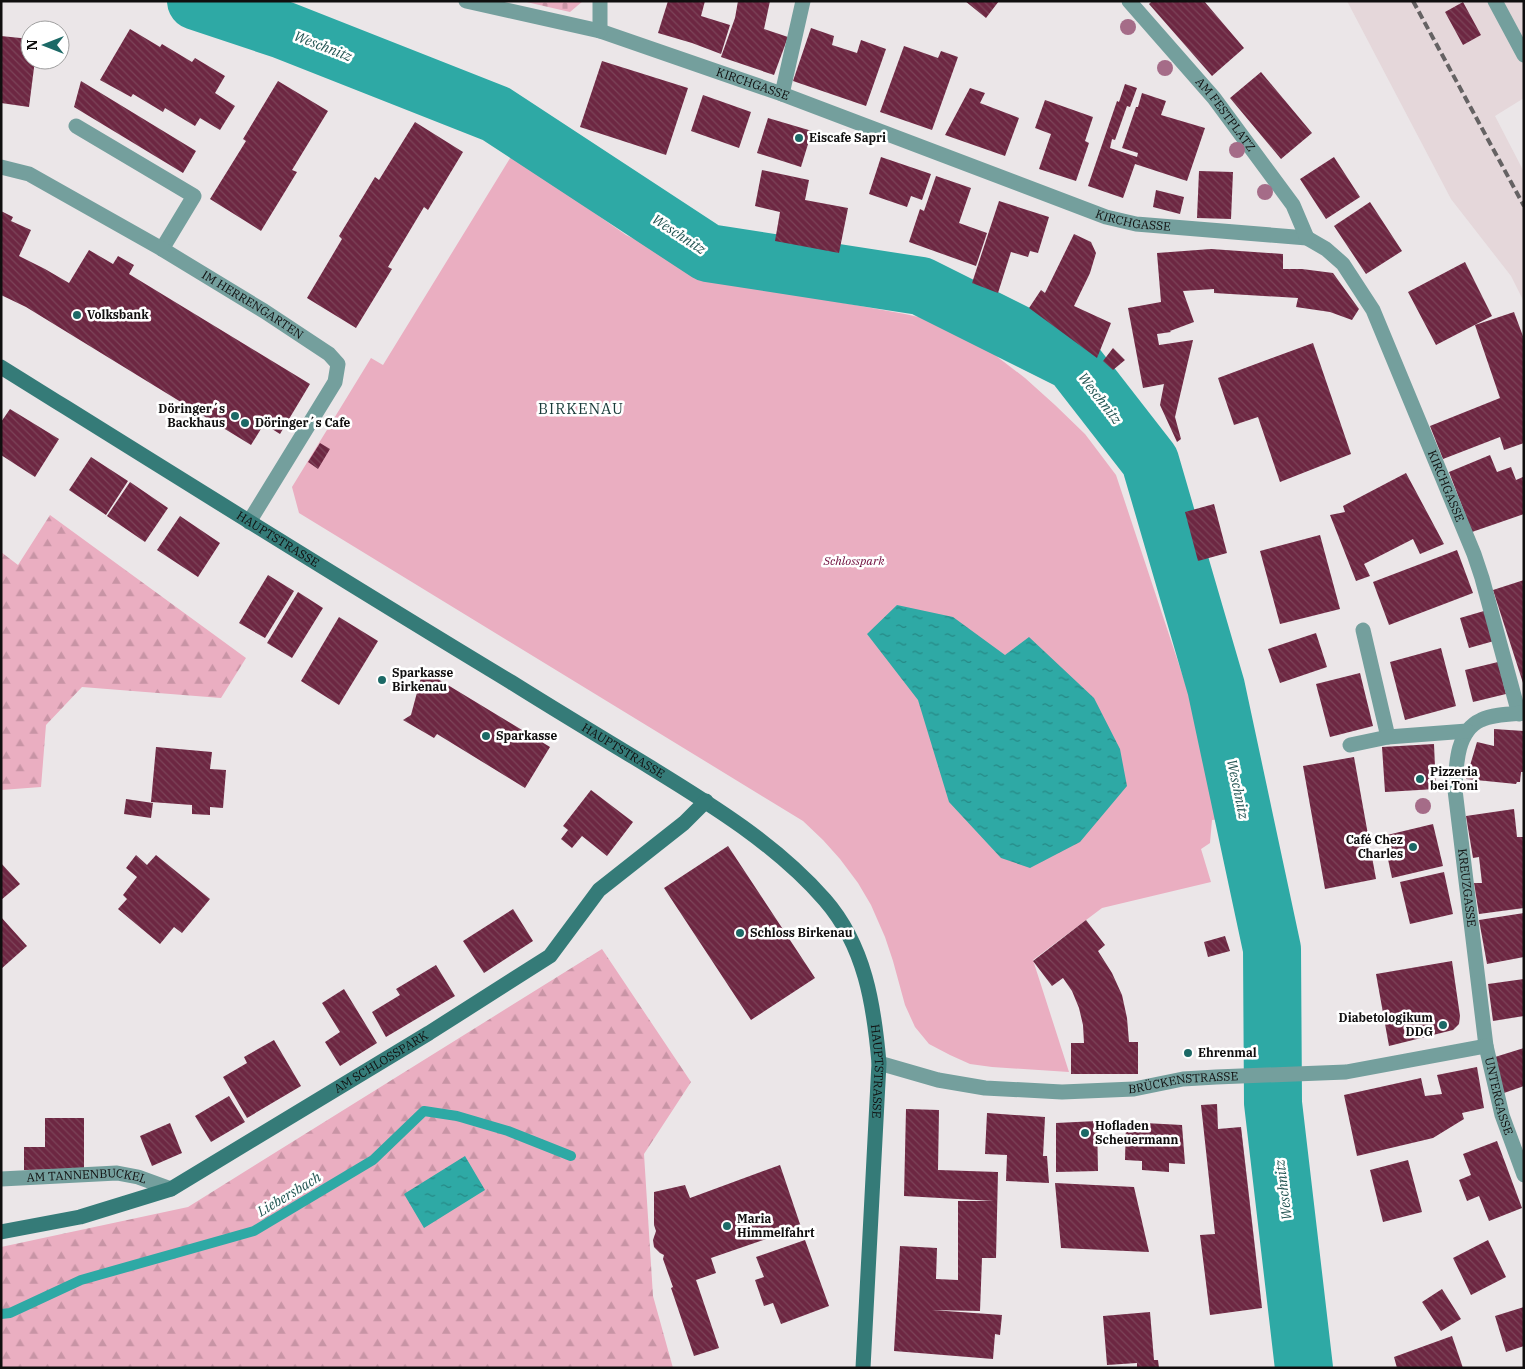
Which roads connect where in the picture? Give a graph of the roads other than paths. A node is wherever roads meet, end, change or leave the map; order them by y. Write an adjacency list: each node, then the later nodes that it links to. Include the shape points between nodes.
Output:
1 (466, 1): 6 (street, KIRCHGASSE)
2 (600, 1): 6 (street)
3 (803, 1): 8 (street)
4 (1129, 1): 11 (street, AM FESTPLATZ, via 1214,98 1293,205)
5 (1495, 1): 7 (street)
6 (600, 31): 8 (street, KIRCHGASSE)
7 (1524, 55)
8 (782, 94): 11 (street, KIRCHGASSE, via 1106,217 1136,224)
9 (76, 126): 12 (street, via 194,196)
10 (1, 167): 12 (street, IM HERRENGARTEN, via 29,174)
11 (1307, 238): 16 (street, KIRCHGASSE, via 1343,264 1374,310 1474,554)
12 (162, 249): 14 (street, IM HERRENGARTEN, via 264,311 329,354 338,364 335,382)
13 (1, 367): 14 (main road, HAUPTSTRASSE)
14 (250, 522): 20 (main road, HAUPTSTRASSE)
15 (1363, 630): 18 (street)
16 (1522, 714): 17 (street, via 1482,719)
17 (1467, 731): 18 (street); 21 (street, KREUZGASSE, via 1456,767 1455,790)
18 (1388, 737): 19 (street)
19 (1350, 745)
20 (706, 801): 22 (main road, HAUPTSTRASSE, via 781,856 846,927 857,950 871,999); 25 (main road, AM SCHLOSSPARK, via 684,823 599,890 550,956)
21 (1486, 1046): 22 (street, BRÜCKENSTRASSE, via 1346,1072 1183,1079 1134,1089 1062,1092 985,1088 938,1080); 23 (street, UNTERGASSE, via 1502,1115)
22 (879, 1063): 27 (main road, HAUPTSTRASSE)
23 (1524, 1175)
24 (1, 1179): 25 (street, AM TANNENBUCKEL, via 117,1173)
25 (171, 1189): 26 (main road, AM SCHLOSSPARK, via 80,1217)
26 (1, 1232)
27 (864, 1368)

